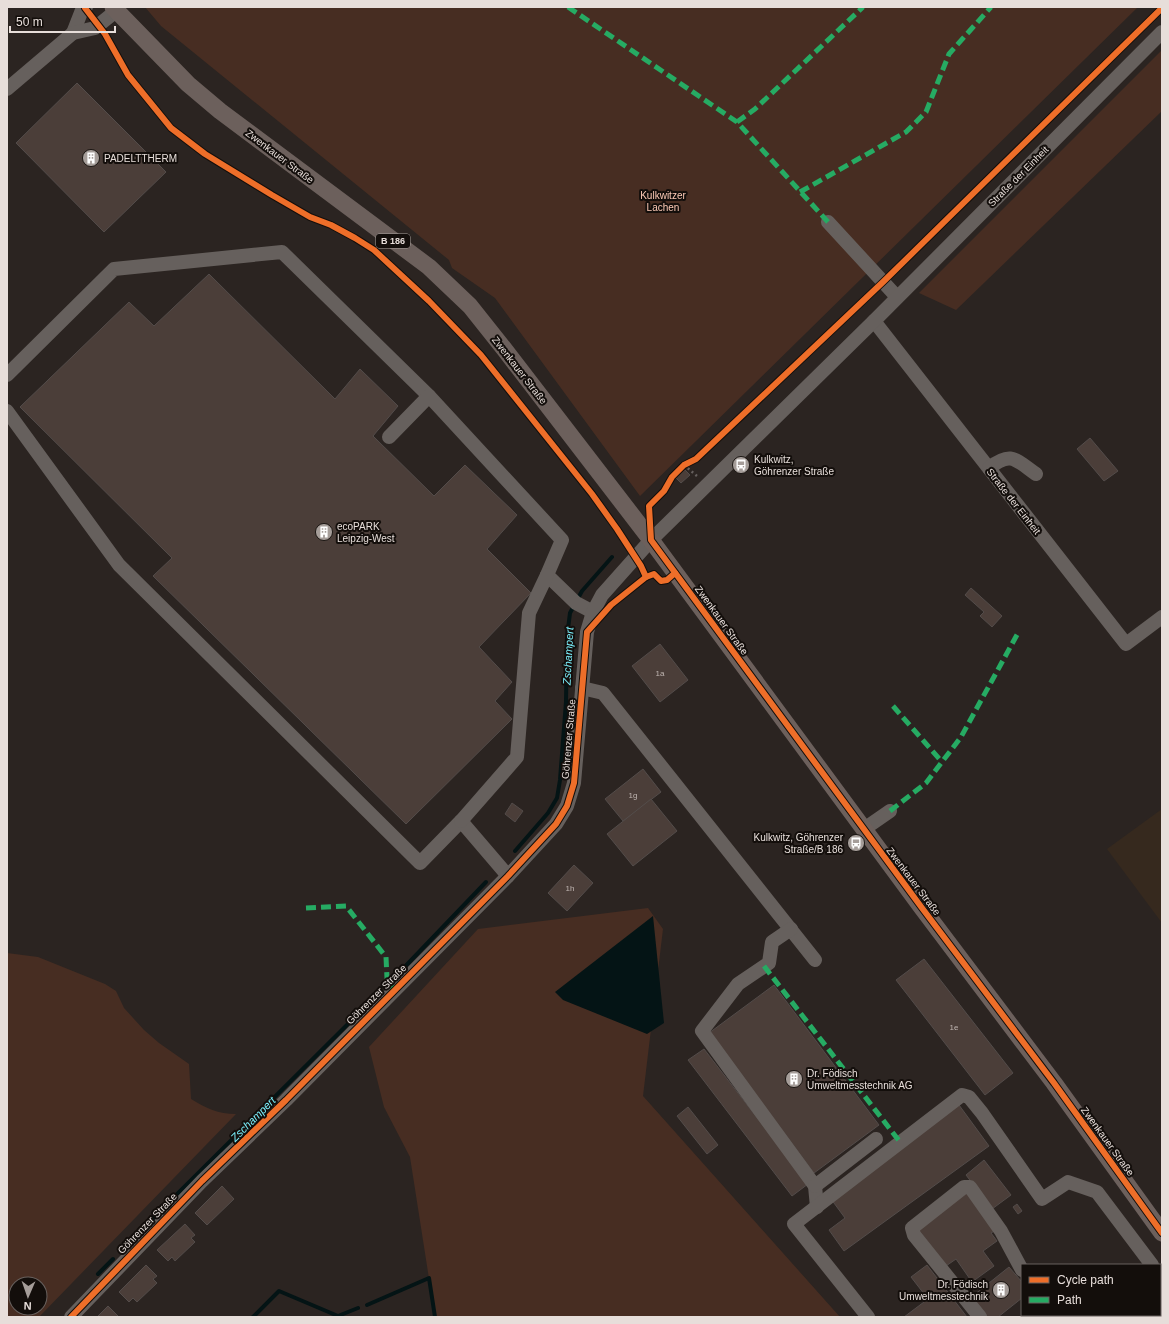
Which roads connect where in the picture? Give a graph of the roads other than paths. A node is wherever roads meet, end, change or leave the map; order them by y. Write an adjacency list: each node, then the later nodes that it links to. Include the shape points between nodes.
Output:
1 (86, 7): 4 (street, via 82,10)
2 (114, 9): 4 (street, via 96,28); 15 (main road, Zwenkauer Straße / B 186, via 188,84 215,107 429,267 470,306)
3 (1162, 32): 7 (street, Straße der Einheit)
4 (73, 33): 5 (street)
5 (7, 89)
6 (828, 222): 7 (street)
7 (897, 297): 8 (street, Straße der Einheit)
8 (874, 321): 13 (street, Straße der Einheit); 15 (street, Straße der Einheit)
9 (7, 375): 10 (street, via 114,269 282,252)
10 (429, 396): 12 (street); 16 (street, via 562,540)
11 (7, 410): 21 (street, via 119,564 420,863)
12 (389, 437)
13 (989, 468): 14 (street, via 1007,458 1021,463); 18 (street, Straße der Einheit, via 1126,644)
14 (1036, 474)
15 (651, 540): 17 (street, Göhrenzer Straße, via 602,595); 22 (main road, Zwenkauer Straße / B 186)
16 (547, 575): 17 (street, via 576,603); 21 (street, via 529,613 517,757)
17 (593, 612): 19 (street, Göhrenzer Straße, via 588,632)
18 (1162, 617)
19 (582, 688): 23 (street, Göhrenzer Straße, via 574,783 567,806 556,824); 24 (street, via 602,693)
20 (890, 811): 22 (street)
21 (461, 821): 23 (street)
22 (864, 829): 29 (main road, Zwenkauer Straße / B 186, via 1054,1083)
23 (508, 876): 32 (street, Göhrenzer Straße, via 202,1181)
24 (791, 929): 25 (street); 27 (street, via 772,942 769,963 738,984 702,1032)
25 (815, 960)
26 (876, 1139): 27 (street)
27 (815, 1186): 28 (street)
28 (817, 1206): 30 (street, via 962,1095 969,1097 982,1113 1042,1199 1068,1182 1097,1192); 33 (street, via 794,1224)
29 (1162, 1233)
30 (1151, 1264)
31 (1021, 1268): 34 (street, via 1001,1231 970,1187 964,1186 912,1228 914,1235)
32 (71, 1317)
33 (868, 1317)
34 (980, 1317)

